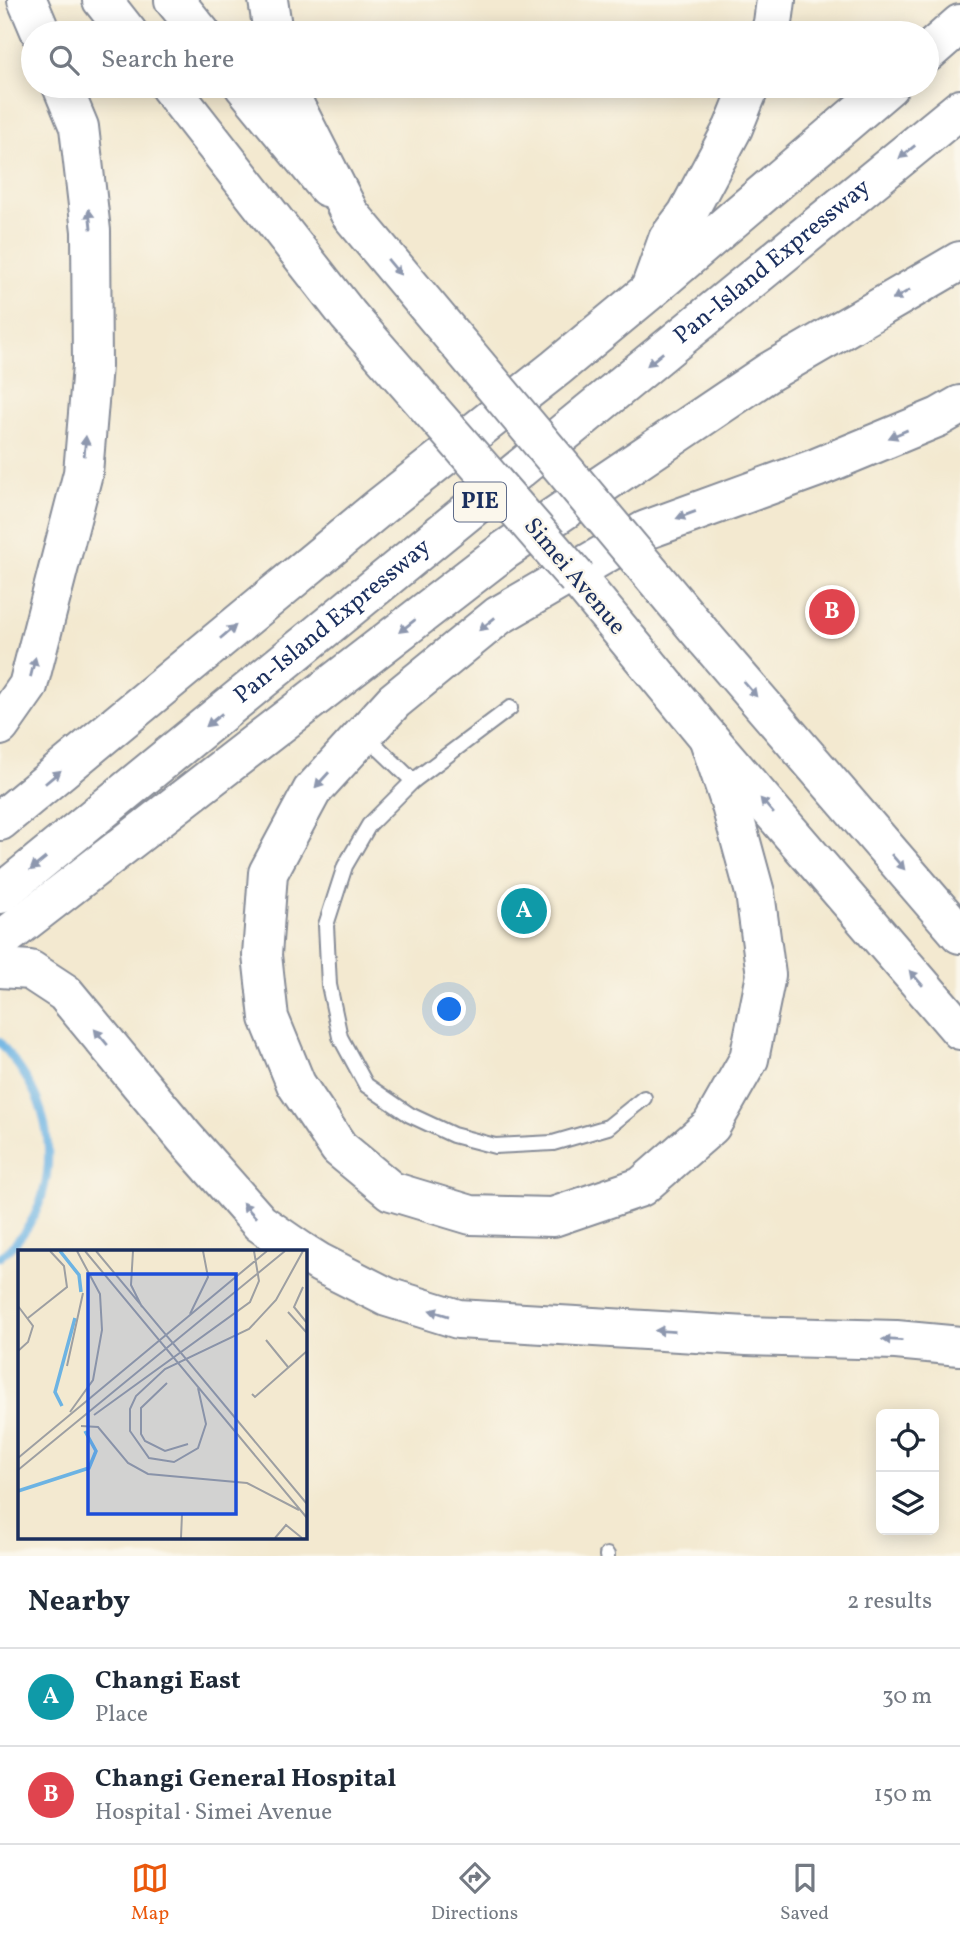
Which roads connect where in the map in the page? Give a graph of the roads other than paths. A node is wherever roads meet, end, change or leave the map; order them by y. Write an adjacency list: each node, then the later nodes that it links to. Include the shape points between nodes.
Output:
1 (27, 0): 6 (main road)
2 (102, 0): 7 (main road)
3 (174, 0): 8 (main road)
4 (268, 0): 9 (main road)
5 (776, 0): 10 (main road)
6 (36, 21)
7 (119, 21)
8 (191, 21)
9 (271, 21)
10 (773, 21)
11 (960, 24): 12 (main road)
12 (939, 42)
13 (67, 98): 25 (main road, one-way to 13, via 28,685 83,473 92,366 91,231 79,127)
14 (178, 98): 27 (main road, Simei Avenue, bridge, via 348,315 577,578)
15 (254, 98): 20 (main road)
16 (291, 98): 20 (main road)
17 (745, 98): 22 (main road, via 687,214 668,239)
18 (875, 98): 22 (main road, PIE)
19 (960, 109): 30 (main road, Pan-Island Expressway / PIE, one-way to 30)
20 (350, 215): 31 (main road, one-way to 31, bridge)
21 (960, 261): 32 (main road, one-way to 32, via 769,372 505,550)
22 (649, 291): 29 (main road, PIE, one-way to 22)
23 (960, 405): 26 (main road, one-way to 26, via 816,468 646,530 498,616 394,701)
24 (510, 708): 28 (lane)
25 (0, 726)
26 (364, 734): 27 (main road, one-way to 27, via 312,791 268,873 262,955 269,1018 296,1084 340,1147 391,1191 471,1215 552,1217 641,1187 711,1126 749,1059 766,975 755,893); 28 (lane)
27 (708, 737): 34 (main road, Simei Avenue, one-way to 27)
28 (413, 781): 35 (lane, via 369,825 345,866 326,925 329,985 340,1037 366,1085 410,1115 453,1135 495,1146 552,1143 608,1127)
29 (0, 821)
30 (0, 894)
31 (960, 934)
32 (0, 941)
33 (0, 968): 36 (main road, one-way to 33, via 260,1223 65,993 30,970)
34 (960, 1030)
35 (644, 1098)
36 (300, 1250)
37 (306, 1254): 38 (main road, one-way to 37, via 458,1319 387,1297)
38 (960, 1346)

